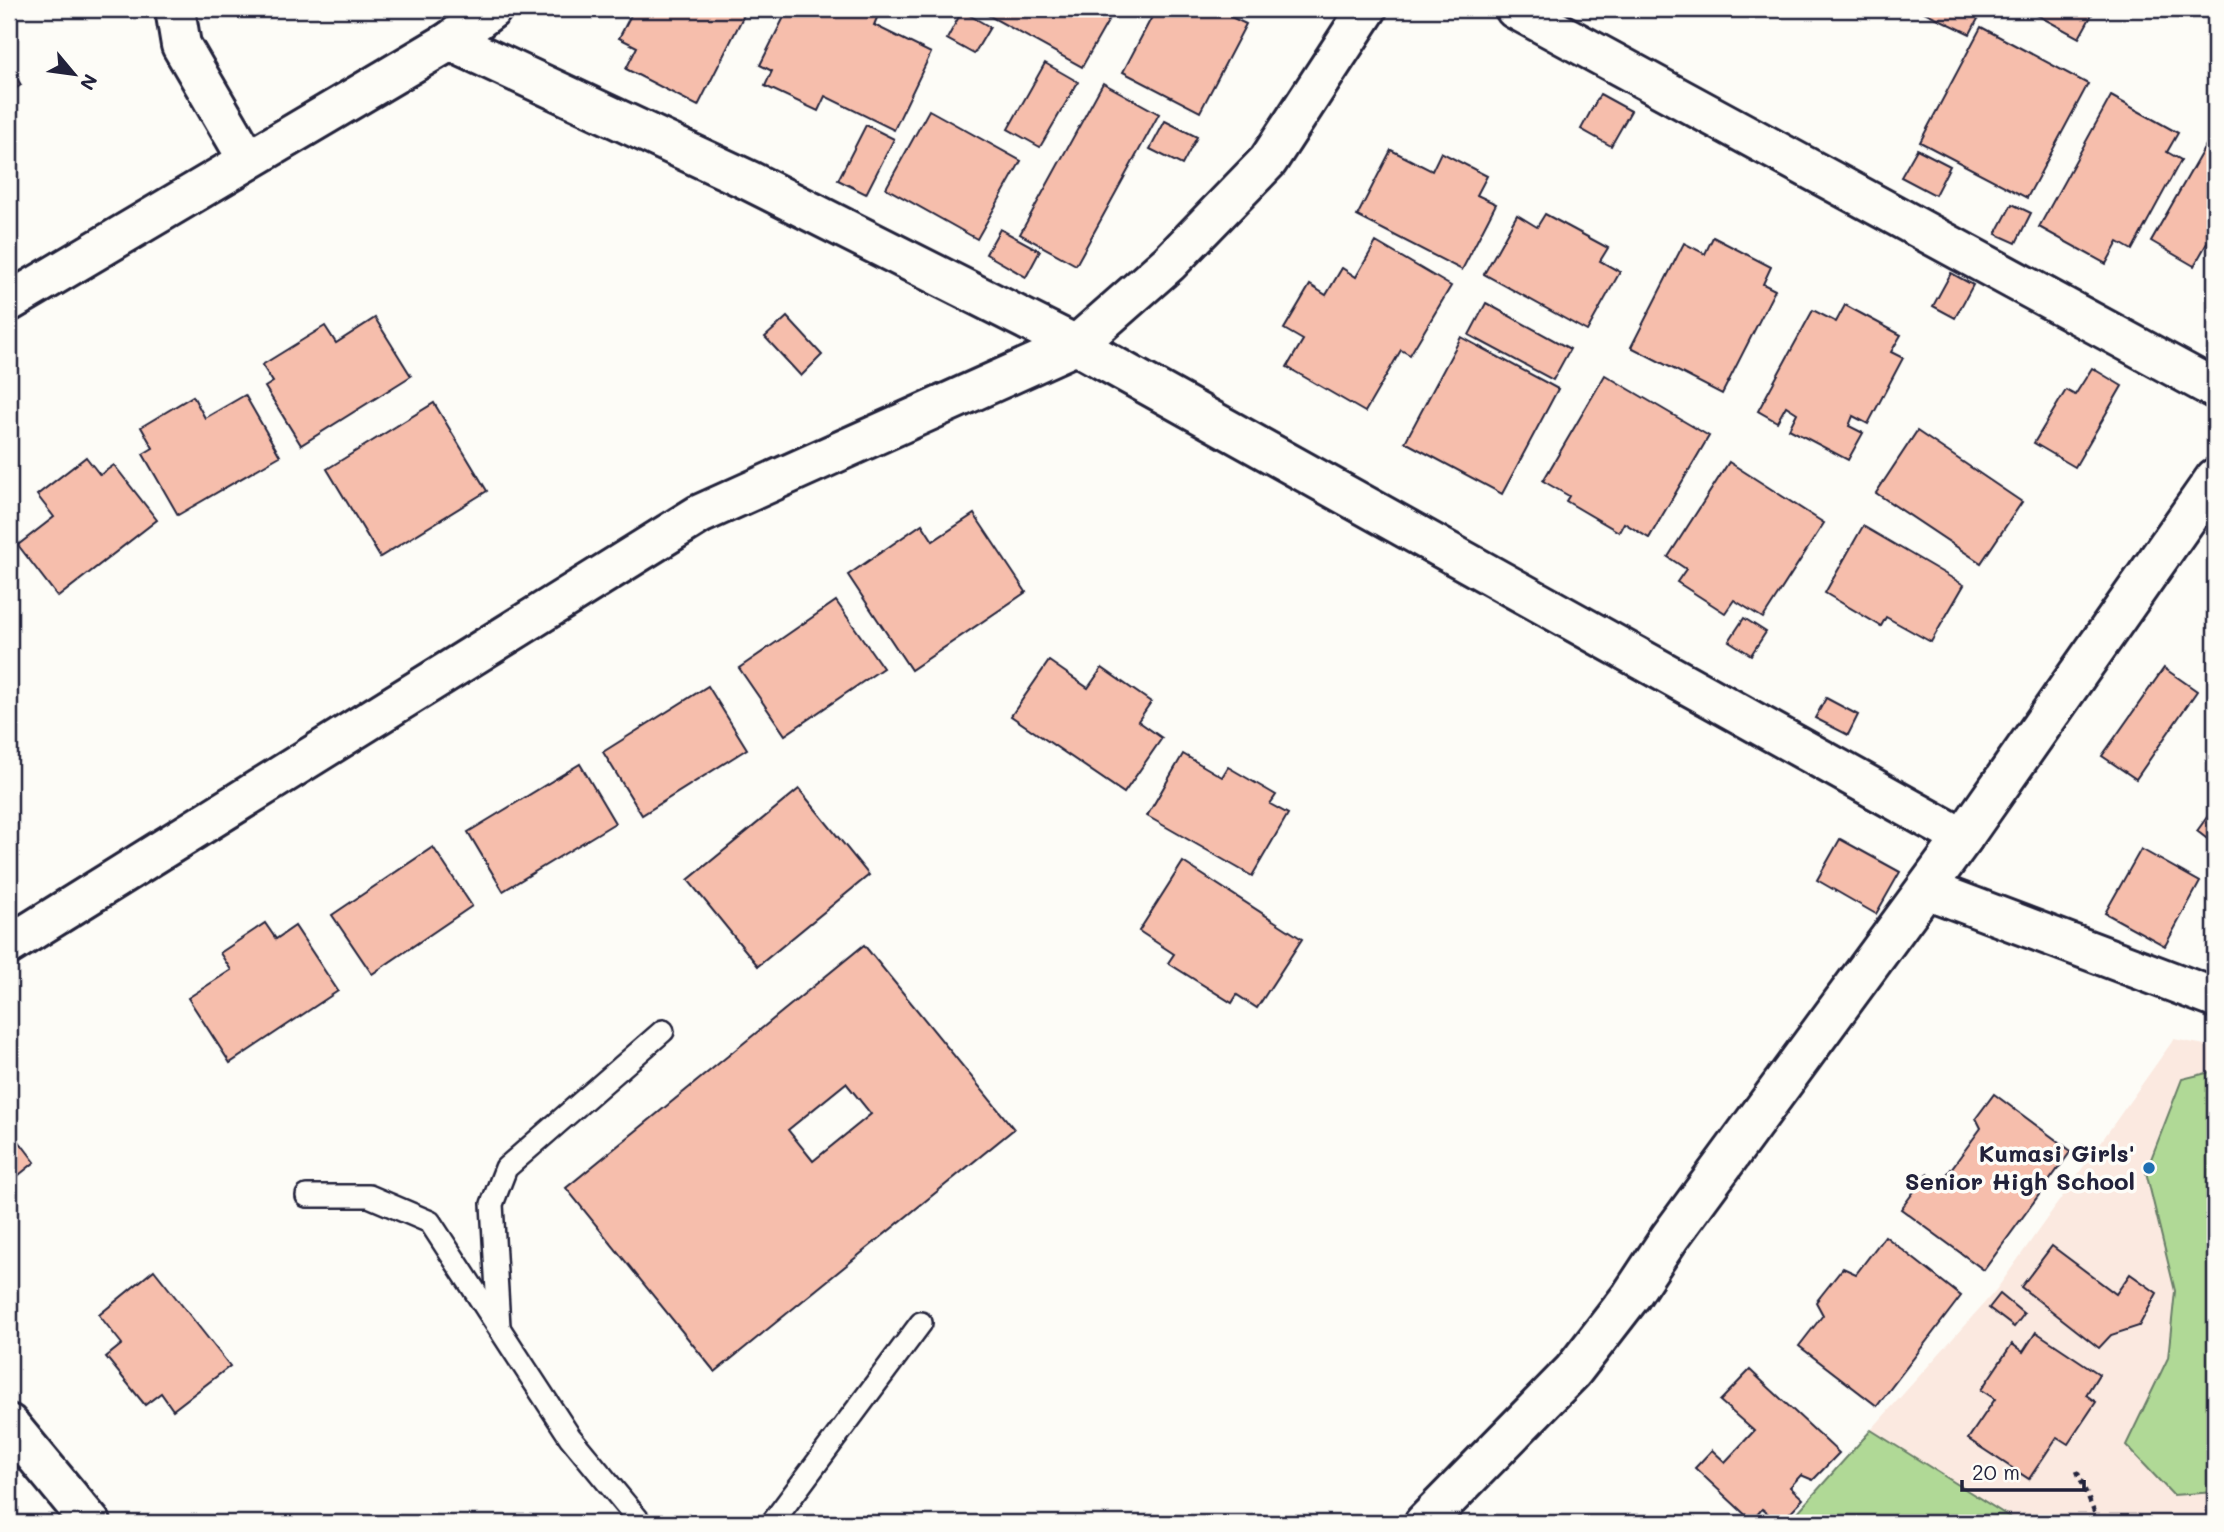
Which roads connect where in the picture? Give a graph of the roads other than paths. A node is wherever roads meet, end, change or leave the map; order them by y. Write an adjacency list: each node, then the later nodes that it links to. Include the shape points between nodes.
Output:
1 (174, 9): 6 (street, via 181,45)
2 (492, 9): 5 (street)
3 (1367, 9): 8 (street, via 1268,161 1169,263)
4 (1515, 9): 9 (street)
5 (450, 41): 6 (street); 8 (street, via 750,181)
6 (248, 160): 7 (street)
7 (9, 302)
8 (1076, 345): 11 (street); 13 (street, via 700,514)
9 (2215, 389)
10 (2215, 478): 11 (street)
11 (1964, 838): 12 (street)
12 (1926, 888): 14 (street); 23 (street, via 1573,1371)
13 (9, 945)
14 (2215, 998)
15 (663, 1031): 18 (lane, via 506,1168 492,1204)
16 (307, 1196): 18 (lane, via 369,1196 430,1222)
17 (921, 1323): 22 (lane)
18 (499, 1328): 21 (lane, via 570,1437)
19 (9, 1423): 20 (street)
20 (91, 1523)
21 (640, 1523)
22 (772, 1523)
23 (1424, 1523)

